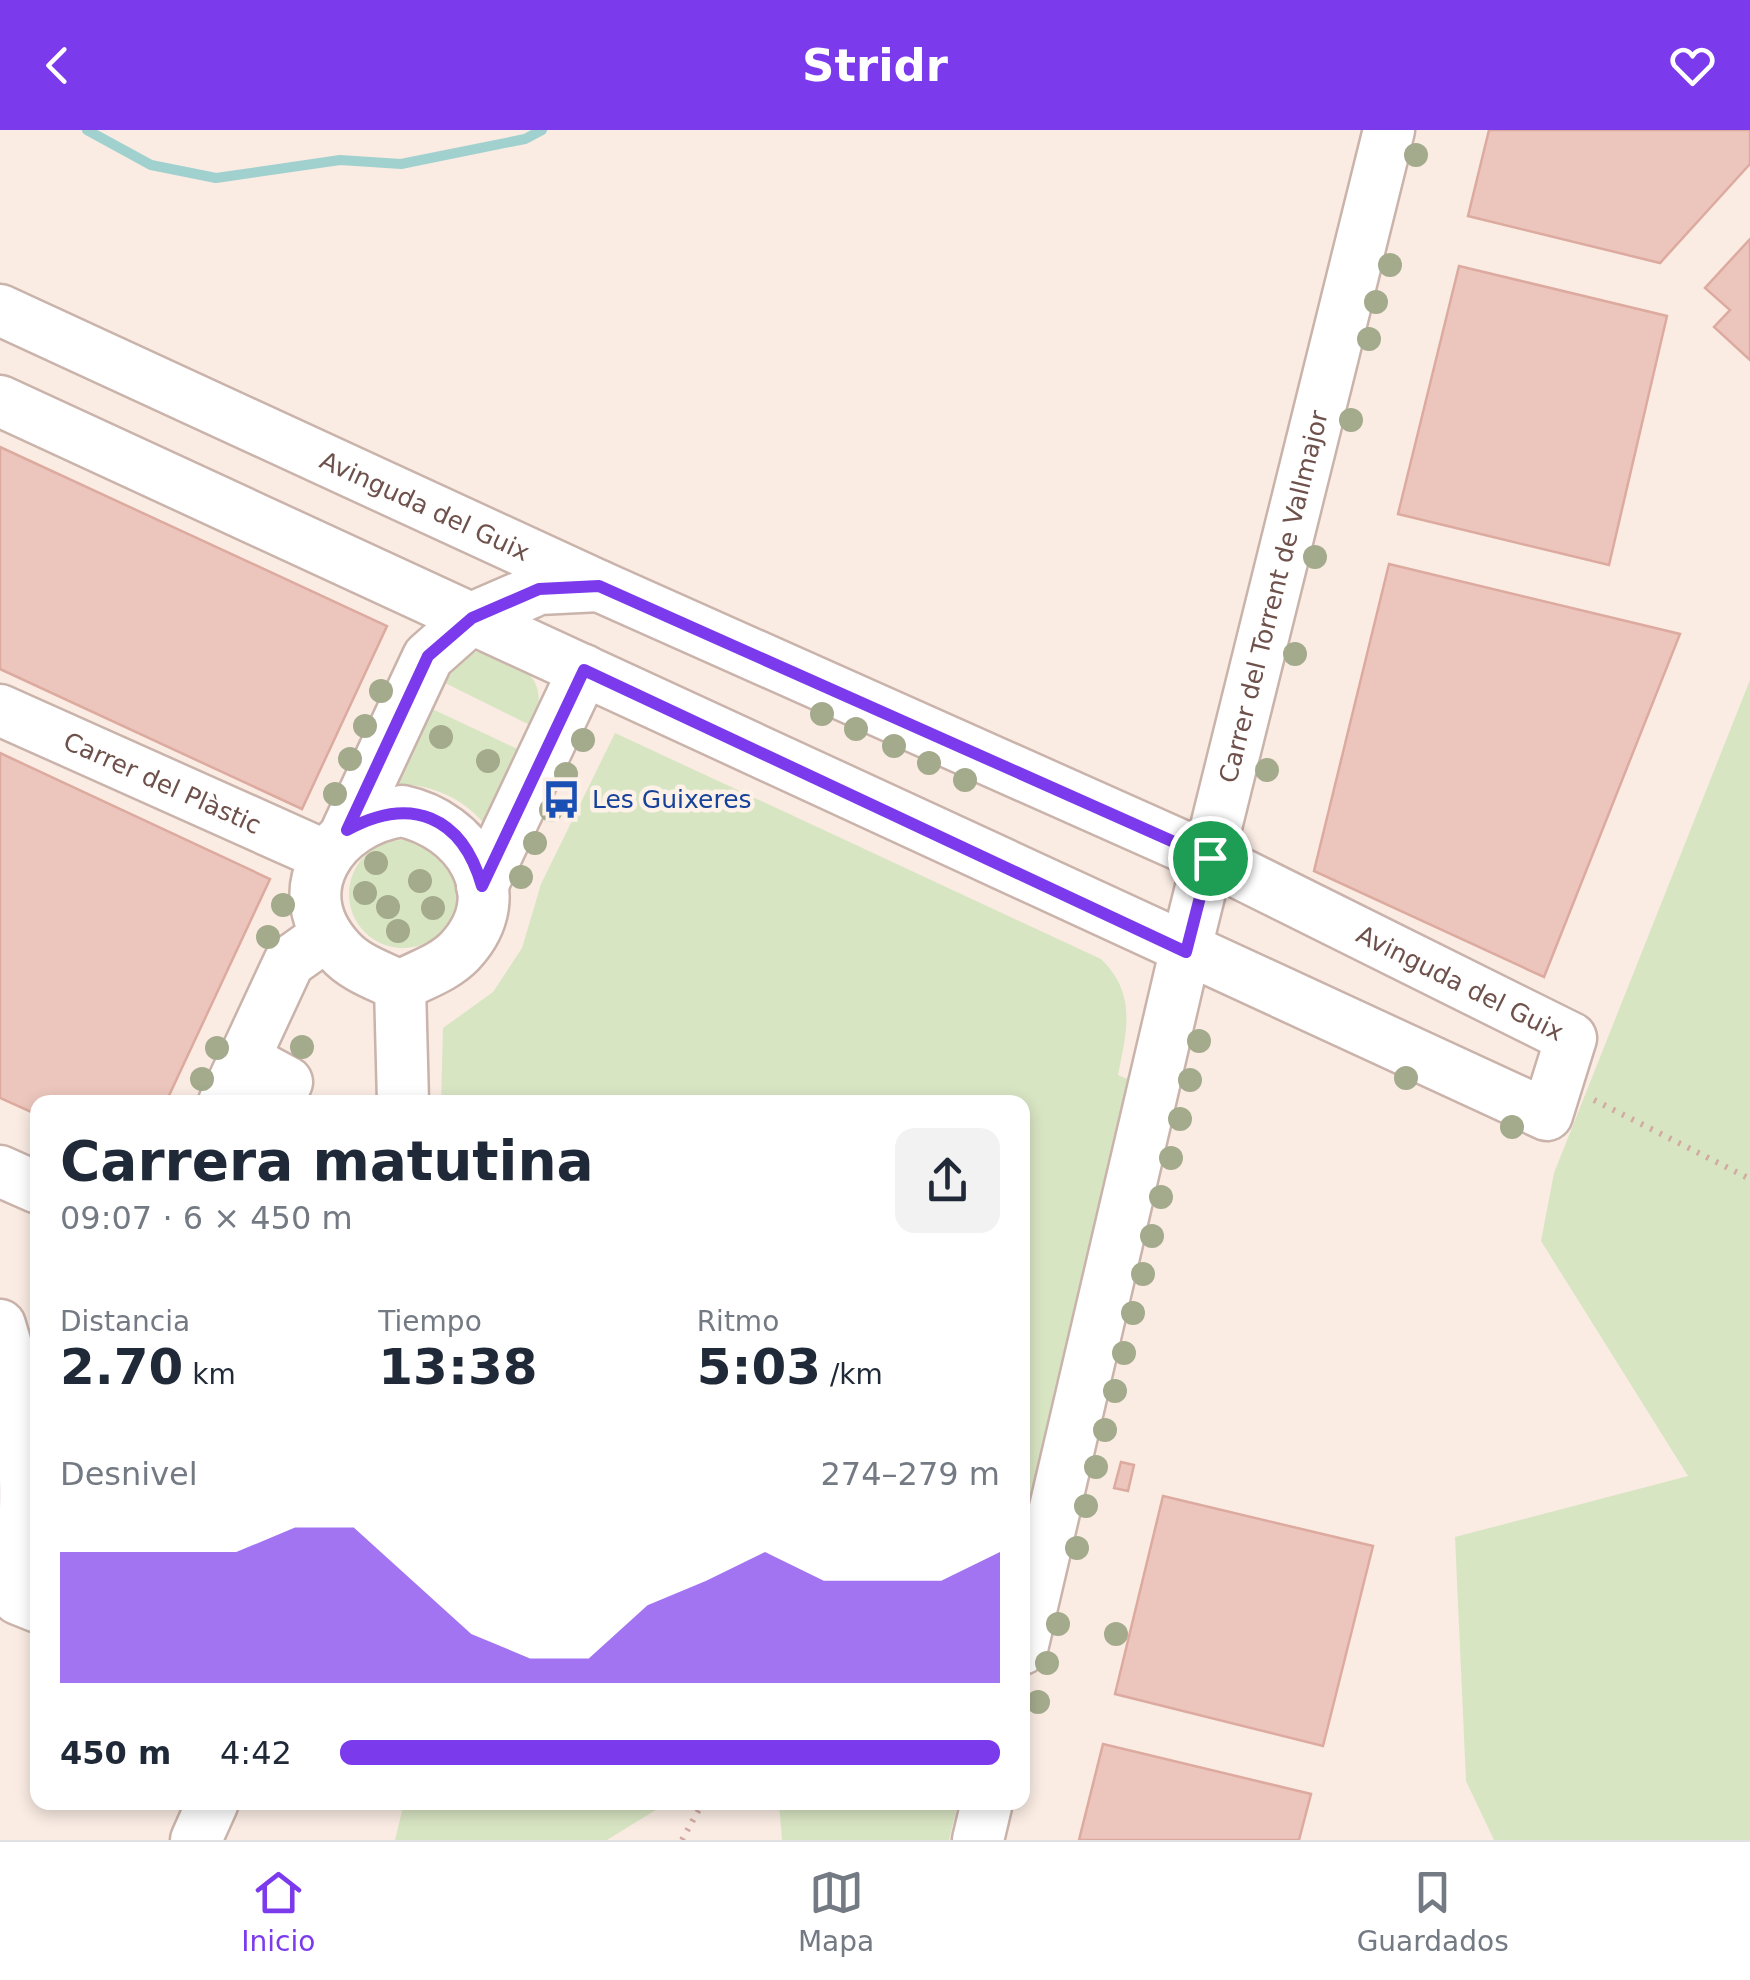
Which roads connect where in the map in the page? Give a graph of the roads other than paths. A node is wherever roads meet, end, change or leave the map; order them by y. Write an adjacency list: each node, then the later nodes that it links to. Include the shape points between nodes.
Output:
1 (1389, 130): 9 (street, Carrer del Torrent de Vallmajor)
2 (0, 310): 4 (street, Avinguda del Guix)
3 (0, 401): 5 (street, Avinguda del Guix)
4 (599, 586): 5 (street, via 539,589); 9 (street, Avinguda del Guix)
5 (472, 618): 6 (street, Avinguda del Guix); 8 (street, via 428,656)
6 (584, 670): 10 (street); 12 (street, Avinguda del Guix)
7 (0, 710): 8 (street, Carrer del Plàstic)
8 (337, 843): 10 (street, via 388,813 431,818 456,834 474,858); 11 (street, via 318,881)
9 (1210, 858): 12 (street, Carrer del Torrent de Vallmajor); 12 (street, Avinguda del Guix, via 1571,1038 1547,1115)
10 (482, 886): 13 (street, via 474,932 460,951)
11 (327, 934): 13 (street, via 356,965); 14 (street, via 289,962)
12 (1186, 952): 26 (street, Carrer del Torrent de Vallmajor)
13 (400, 986): 17 (street)
14 (227, 1095)
15 (248, 1095): 16 (street, via 261,1068 287,1082)
16 (280, 1095)
17 (403, 1095)
18 (0, 1145): 19 (street)
19 (30, 1158)
20 (0, 1171): 21 (street)
21 (30, 1184)
22 (0, 1325): 25 (street, via 26,1454 18,1599)
23 (0, 1420): 24 (street, via 8,1458)
24 (0, 1558)
25 (30, 1603)
26 (1030, 1615)
27 (209, 1810): 29 (street)
28 (985, 1810): 30 (street)
29 (196, 1840)
30 (978, 1840)

